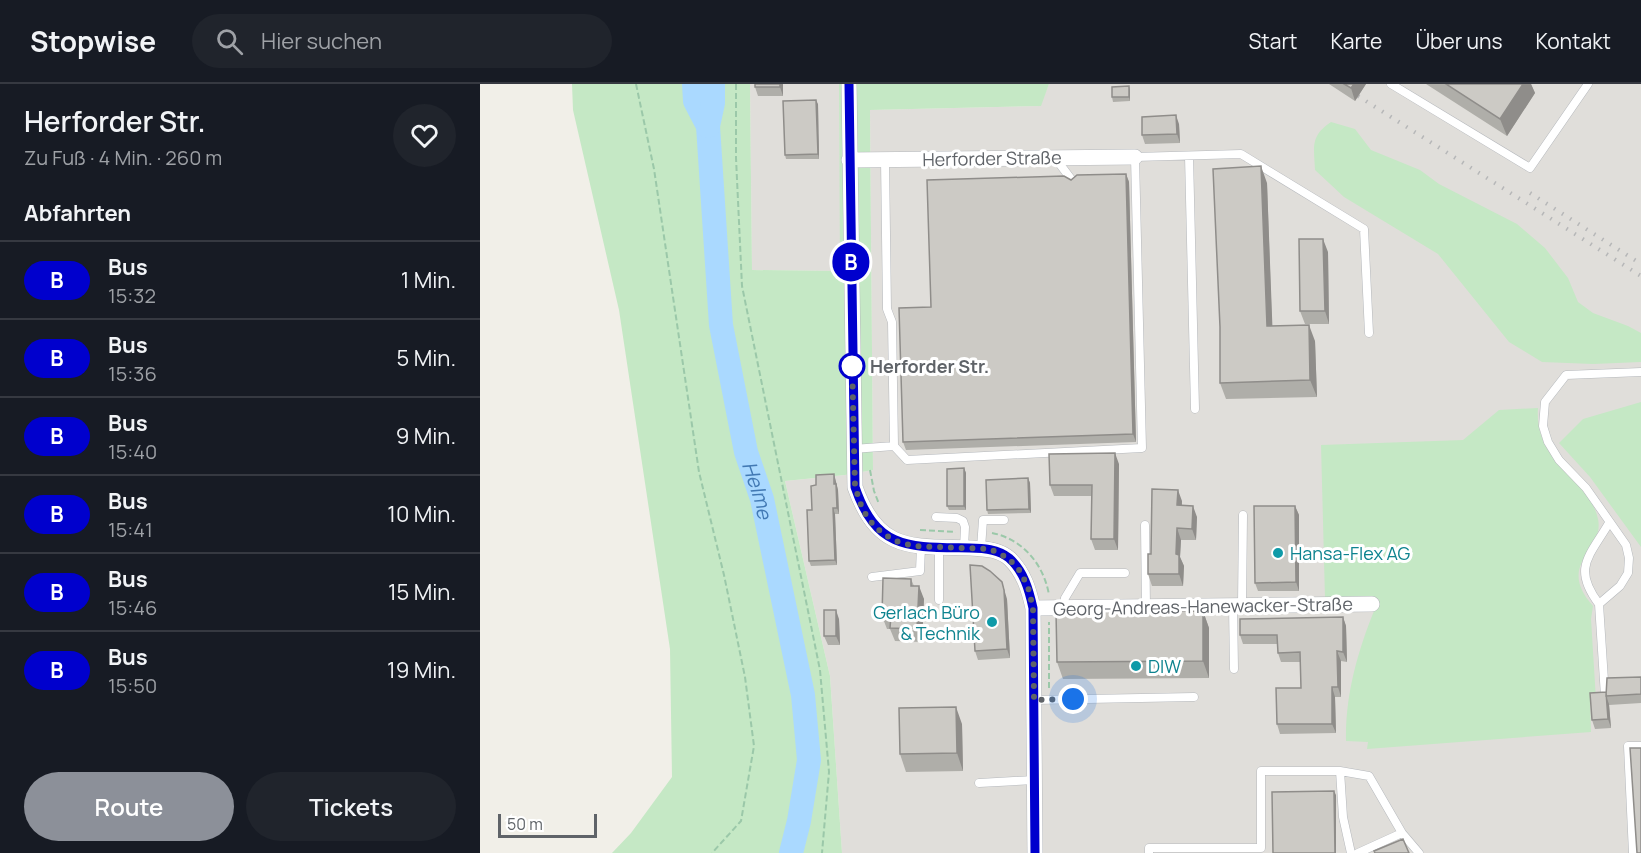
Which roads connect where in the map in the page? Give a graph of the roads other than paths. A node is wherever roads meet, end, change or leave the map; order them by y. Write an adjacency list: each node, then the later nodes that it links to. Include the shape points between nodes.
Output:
1 (849, 84): 8 (street)
2 (1391, 84): 3 (lane, via 1530,168)
3 (1588, 84)
4 (1189, 156): 5 (lane); 10 (lane, via 1241,154 1364,229); 12 (lane)
5 (1135, 157): 6 (street, Herforder Straße); 13 (lane, via 1142,448 907,460)
6 (1055, 158): 7 (street, Herforder Straße); 9 (lane)
7 (885, 159): 8 (street, Herforder Straße); 13 (lane)
8 (849, 160): 14 (street)
9 (1074, 183)
10 (1369, 333)
11 (1641, 372): 18 (lane, via 1566,375 1545,402 1543,426 1548,442)
12 (1195, 409)
13 (894, 446): 14 (lane)
14 (861, 448): 20 (street, via 855,487 868,519 896,541)
15 (1243, 515): 29 (lane)
16 (936, 517): 22 (lane, via 963,520)
17 (1004, 520): 23 (lane, via 983,520)
18 (1609, 523): 28 (lane, via 1583,573); 28 (lane, via 1626,545 1628,573 1620,586)
19 (1145, 525): 30 (lane)
20 (921, 547): 21 (street); 25 (lane, via 920,571)
21 (939, 547): 22 (street); 26 (lane)
22 (964, 548): 23 (street)
23 (981, 548): 31 (street, via 1008,558 1020,571)
24 (1125, 573): 32 (lane, via 1080,573)
25 (872, 577)
26 (939, 600)
27 (1372, 604): 29 (street, Georg-Andreas-Hanewacker-Straße)
28 (1599, 604): 34 (lane)
29 (1237, 605): 30 (street, Georg-Andreas-Hanewacker-Straße); 33 (lane)
30 (1146, 607): 32 (street, Georg-Andreas-Hanewacker-Straße)
31 (1033, 608): 32 (street, Georg-Andreas-Hanewacker-Straße); 36 (street)
32 (1056, 608)
33 (1234, 669)
34 (1605, 696)
35 (1194, 697): 36 (lane)
36 (1041, 700): 39 (street)
37 (1641, 746): 47 (lane, via 1628,746)
38 (1340, 771): 41 (lane, via 1369,776); 43 (lane, via 1261,771 1260,848 1149,848); 44 (lane, via 1343,817)
39 (1034, 780): 40 (lane); 42 (street)
40 (979, 783)
41 (1401, 833): 45 (lane); 46 (lane)
42 (1035, 853)
43 (1149, 853)
44 (1351, 853)
45 (1358, 853)
46 (1419, 853)
47 (1633, 853)

